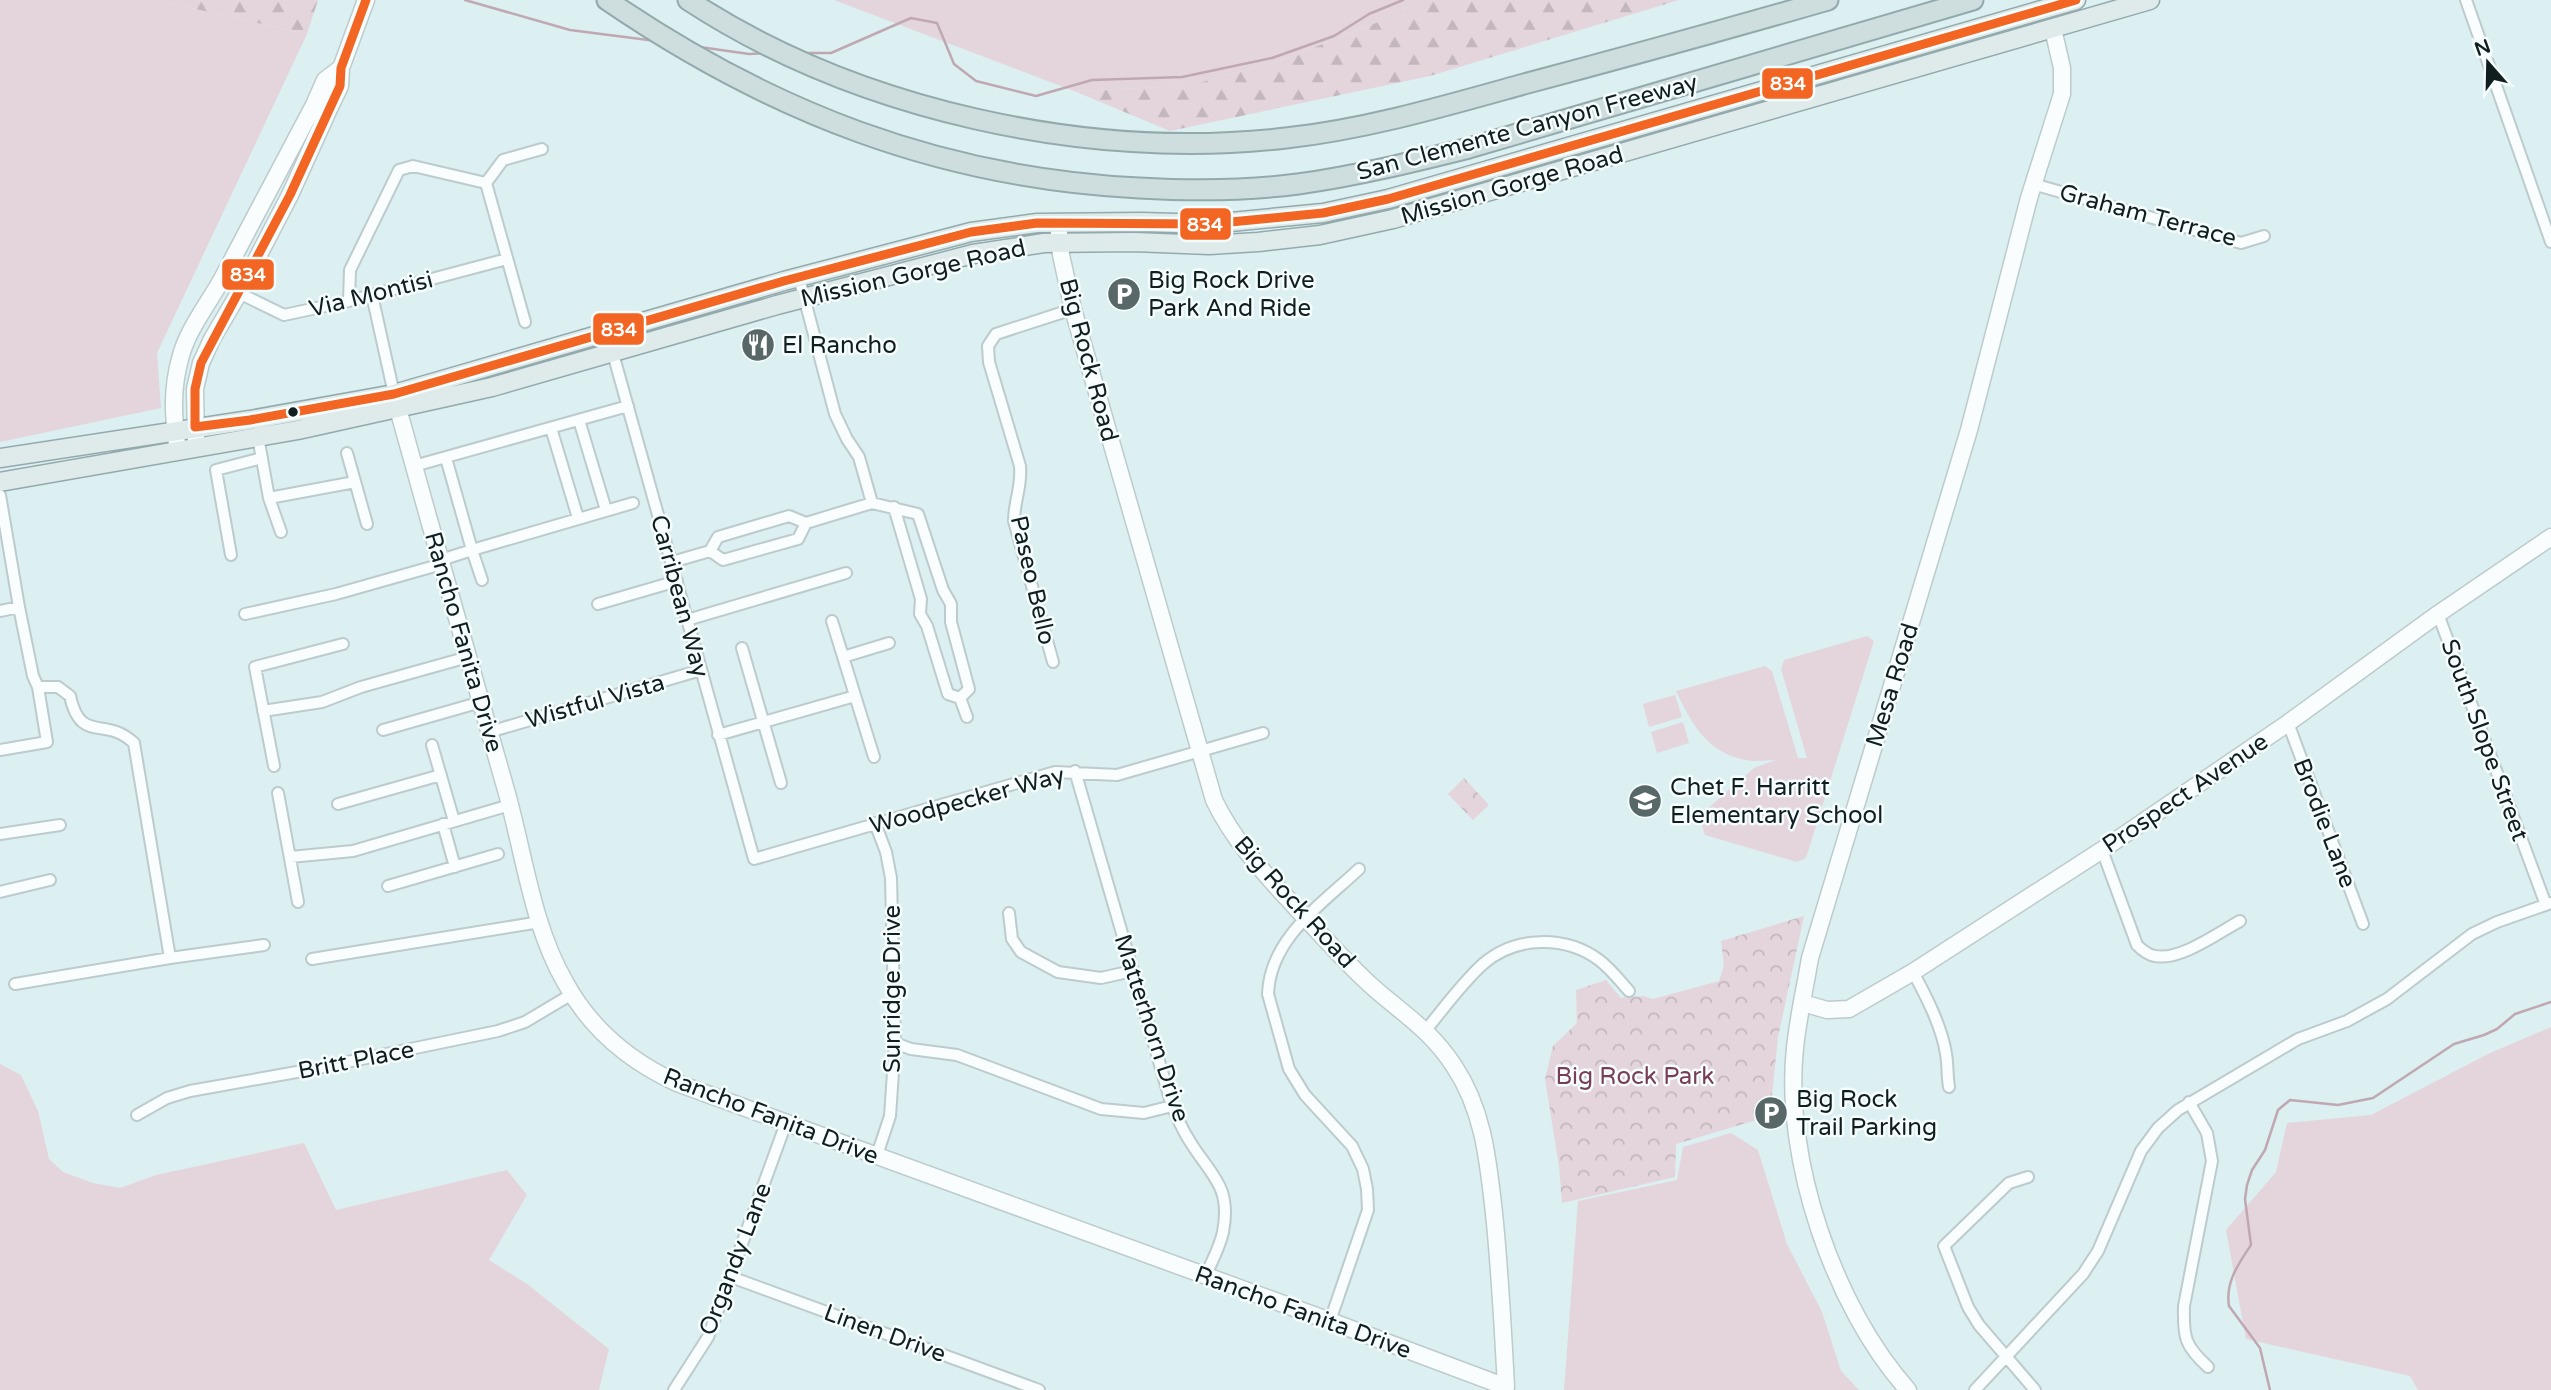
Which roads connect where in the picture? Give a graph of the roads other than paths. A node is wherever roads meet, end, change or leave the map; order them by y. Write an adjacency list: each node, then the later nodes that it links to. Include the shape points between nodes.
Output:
1 (366, 0): 11 (street)
2 (607, 0): 5 (highway, San Clemente Canyon Freeway, via 706,63 775,97 912,150 1028,177 1098,186 1215,190 1297,184 1469,148)
3 (688, 0): 4 (highway, San Clemente Canyon Freeway, via 751,36 863,86 957,115 1067,137 1210,144 1287,138 1393,120)
4 (1828, 0)
5 (1973, 0)
6 (2076, 0): 9 (main road, Mission Gorge Road)
7 (2150, 0): 10 (main road, Mission Gorge Road)
8 (2466, 0): 17 (street)
9 (2047, 9): 10 (main road, Mesa Road); 15 (main road, Mission Gorge Road, via 1349,208 1210,224)
10 (2053, 29): 14 (street, Mesa Road, via 2063,85); 18 (main road, Mission Gorge Road, via 1381,222 1320,235 1209,245)
11 (341, 68): 21 (street, via 340,86); 36 (street, via 325,80 192,329 174,383)
12 (542, 149): 13 (street, via 503,160)
13 (486, 183): 19 (street); 25 (street, via 413,166 399,170 349,270)
14 (2033, 184): 16 (street, Graham Terrace, via 2241,243); 134 (street, Mesa Road, via 1969,430 1810,958)
15 (1058, 222): 18 (street, Big Rock Road); 20 (main road, Mission Gorge Road, via 971,232)
16 (2264, 236)
17 (2551, 242)
18 (1059, 243): 23 (main road, Mission Gorge Road, via 973,254); 26 (street, Big Rock Road)
19 (507, 259): 22 (street, Via Montisi); 27 (street)
20 (799, 278): 23 (street); 24 (main road, Mission Gorge Road)
21 (239, 293): 25 (street, Via Montisi, via 284,316); 34 (street, via 201,363 195,389)
22 (372, 295): 25 (street, Via Montisi); 31 (street)
23 (804, 298): 29 (main road, Mission Gorge Road); 50 (street, via 835,414 859,457)
24 (722, 299): 28 (main road, Mission Gorge Road); 29 (main road, via 721,309 685,321)
25 (349, 301)
26 (1073, 309): 81 (street, Paseo Bello, via 996,334 988,346 1020,466 1022,483 1014,521); 97 (street, Big Rock Road)
27 (525, 322)
28 (607, 332): 30 (street, Carribean Way); 31 (main road, Mission Gorge Road)
29 (681, 333): 30 (main road, Mission Gorge Road)
30 (613, 352): 31 (main road, Mission Gorge Road, via 492,387); 32 (street, Carribean Way)
31 (396, 401): 34 (main road, Mission Gorge Road); 37 (main road, Mission Gorge Road); 44 (street, Rancho Fanita Drive)
32 (628, 406): 33 (street); 63 (street, Carribean Way)
33 (579, 420): 35 (street); 52 (street)
34 (195, 427): 36 (main road, Mission Gorge Road); 38 (street)
35 (551, 428): 43 (street); 53 (street)
36 (175, 430): 39 (street); 41 (main road, Mission Gorge Road)
37 (258, 437): 38 (main road, Mission Gorge Road); 42 (street)
38 (196, 447): 39 (main road, Mission Gorge Road)
39 (177, 449): 45 (main road, Mission Gorge Road)
40 (347, 453): 46 (street)
41 (0, 458)
42 (262, 458): 48 (street); 61 (street, via 216,470)
43 (446, 458): 44 (street); 59 (street)
44 (414, 466): 62 (street, Rancho Fanita Drive)
45 (0, 482)
46 (355, 482): 48 (street); 55 (street)
47 (0, 495): 58 (street)
48 (269, 498): 56 (street)
49 (633, 503): 52 (street)
50 (872, 503): 51 (street); 54 (street)
51 (897, 508): 72 (street, via 918,514 951,604); 75 (street, via 921,599 920,614)
52 (606, 510): 53 (street)
53 (578, 518): 59 (street)
54 (806, 523): 60 (street, via 789,516 718,537); 60 (street, via 797,539 723,560)
55 (367, 524)
56 (281, 532)
57 (2551, 537): 71 (street, Prospect Avenue)
58 (4, 538): 68 (street)
59 (472, 550): 62 (street); 65 (street)
60 (709, 551): 63 (street)
61 (231, 555)
62 (441, 562): 70 (street, via 336,594); 79 (street, Rancho Fanita Drive)
63 (672, 562): 66 (street, Carribean Way)
64 (846, 573): 73 (street)
65 (482, 580)
66 (677, 581): 67 (street); 73 (street, Carribean Way)
67 (598, 604)
68 (19, 607): 69 (street); 83 (street)
69 (0, 611)
70 (245, 614)
71 (2438, 614): 90 (street, Prospect Avenue); 120 (street, South Slope Street)
72 (951, 618): 75 (street); 85 (street, via 969,689)
73 (687, 620): 82 (street, Carribean Way)
74 (832, 621): 80 (street)
75 (928, 626): 85 (street, via 948,694)
76 (890, 643): 80 (street)
77 (343, 644): 87 (street, via 255,667)
78 (742, 648): 89 (street)
79 (468, 657): 86 (street, Rancho Fanita Drive); 87 (street, via 322,702)
80 (843, 657): 84 (street)
81 (1053, 663)
82 (701, 670): 92 (street, Wistful Vista); 94 (street, Carribean Way)
83 (38, 687): 96 (street, via 47,742); 127 (street, via 58,687 70,696 74,714 83,724 124,733 134,743)
84 (855, 696): 89 (street); 98 (street)
85 (960, 698): 88 (street)
86 (481, 702): 91 (street); 92 (street, Rancho Fanita Drive)
87 (263, 711): 99 (street)
88 (967, 718)
89 (764, 722): 94 (street); 102 (street)
90 (2288, 723): 110 (street, Prospect Avenue); 125 (street, Brodie Lane)
91 (383, 730)
92 (489, 732): 105 (street, Rancho Fanita Drive)
93 (1263, 733): 97 (street, Woodpecker Way)
94 (718, 735): 113 (street, Carribean Way)
95 (432, 745): 101 (street)
96 (0, 750)
97 (1199, 752): 100 (street, Woodpecker Way, via 1116,775); 122 (street, Big Rock Road, via 1227,825)
98 (874, 757)
99 (274, 766)
100 (1075, 771): 107 (street, Woodpecker Way, via 1055,772); 129 (street, Matterhorn Drive)
101 (440, 775): 104 (street); 106 (street)
102 (781, 783)
103 (278, 793): 112 (street)
104 (338, 804)
105 (510, 805): 106 (street); 124 (street, Rancho Fanita Drive)
106 (448, 823): 112 (street, via 353,851); 114 (street)
107 (875, 823): 113 (street, Woodpecker Way); 136 (street, Sunridge Drive, via 891,878)
108 (60, 825): 109 (street)
109 (0, 834)
110 (2102, 850): 123 (street, via 2137,945 2147,953 2176,956); 130 (street, Prospect Avenue)
111 (498, 854): 114 (street)
112 (290, 857): 119 (street)
113 (754, 859)
114 (455, 867): 117 (street)
115 (1359, 869): 122 (street)
116 (50, 880): 118 (street)
117 (388, 886)
118 (0, 892)
119 (298, 902)
120 (2548, 904): 138 (street, via 2472,934 2387,999 2347,1021 2298,1039)
121 (1009, 912): 129 (street, via 1012,939 1021,952 1058,972 1101,978)
122 (1306, 919): 135 (street, Big Rock Road, via 1365,980); 146 (street, via 1277,954 1268,993 1289,1069 1305,1095 1352,1146 1363,1168 1368,1200)
123 (2241, 921)
124 (540, 922): 128 (street); 133 (street, Rancho Fanita Drive)
125 (2363, 924)
126 (264, 945): 127 (street)
127 (170, 958): 131 (street)
128 (312, 959)
129 (1132, 971): 139 (street, Matterhorn Drive)
130 (1913, 972): 134 (street, Prospect Avenue, via 1849,1009 1827,1010); 137 (street, via 1947,1056)
131 (15, 984)
132 (1629, 991): 135 (street, via 1614,972 1579,950 1557,943 1522,944 1482,965)
133 (572, 994): 140 (street, Britt Place, via 525,1022 498,1031 190,1091); 141 (street, Rancho Fanita Drive, via 608,1038 647,1068)
134 (1803, 1003): 152 (street, Mesa Road, via 1795,1048 1794,1100 1807,1186 1841,1284 1872,1342)
135 (1426, 1030): 149 (street, Big Rock Road, via 1463,1081 1486,1143 1500,1263)
136 (895, 1044): 139 (street, via 957,1055 1101,1109 1144,1113); 142 (street, Sunridge Drive, via 890,1116)
137 (1949, 1087)
138 (2189, 1102): 147 (street, via 2141,1151 2098,1251 2083,1274); 148 (street, via 2207,1133 2212,1161 2184,1324 2189,1350)
139 (1172, 1106): 145 (street, Matterhorn Drive, via 1215,1176 1225,1206 1223,1233)
140 (137, 1115)
141 (786, 1123): 142 (street, Rancho Fanita Drive); 144 (street, Organdy Lane)
142 (877, 1155): 145 (street, Rancho Fanita Drive)
143 (2028, 1177): 147 (street, via 2010,1182 1944,1246 1968,1307)
144 (731, 1277): 150 (street, Organdy Lane, via 708,1337); 151 (street, Linen Drive)
145 (1205, 1277): 146 (street, Rancho Fanita Drive)
146 (1330, 1321): 149 (street, Rancho Fanita Drive)
147 (2006, 1357): 153 (street); 154 (street)
148 (2208, 1367)
149 (1505, 1389)
150 (674, 1390)
151 (1039, 1390)
152 (1908, 1390)
153 (1975, 1390)
154 (2035, 1390)

